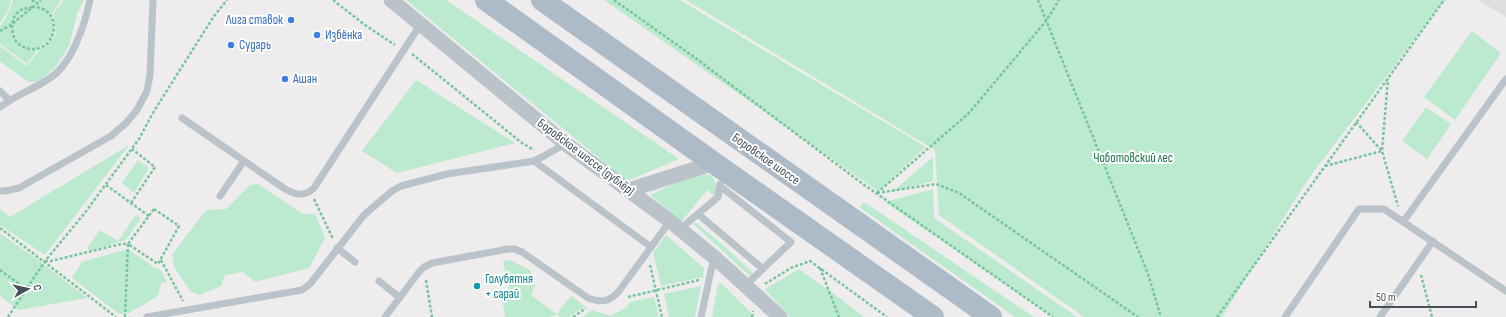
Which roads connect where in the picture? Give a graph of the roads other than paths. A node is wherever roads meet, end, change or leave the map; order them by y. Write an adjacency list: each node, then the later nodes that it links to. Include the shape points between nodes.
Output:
1 (90, 0): 9 (lane, via 77,42 58,72)
2 (153, 0): 17 (lane, via 150,75 147,91 137,110 111,136 19,188)
3 (391, 0): 6 (street, Боровское шоссе (дублёр))
4 (486, 0): 15 (main road)
5 (542, 0): 38 (main road, Боровское шоссе)
6 (420, 25): 12 (street, Боровское шоссе (дублёр)); 13 (lane, via 311,191 293,194)
7 (1506, 79): 20 (lane)
8 (0, 91): 9 (lane)
9 (9, 100): 10 (lane)
10 (0, 107)
11 (182, 118): 13 (lane)
12 (566, 144): 14 (lane); 16 (street, Боровское шоссе (дублёр))
13 (244, 161): 18 (lane)
14 (534, 161): 23 (lane, via 447,174 402,186 392,191 364,215); 24 (lane)
15 (718, 172): 16 (street); 19 (lane, via 718,197); 27 (lane, via 791,242); 37 (main road)
16 (629, 190): 21 (street, Боровское шоссе (дублёр))
17 (0, 191)
18 (220, 196)
19 (698, 214): 21 (lane); 27 (lane)
20 (1403, 222): 22 (lane); 39 (lane, via 1384,209 1359,209)
21 (675, 224): 24 (lane); 25 (street, Боровское шоссе (дублёр))
22 (1433, 241): 30 (lane); 40 (lane)
23 (338, 248): 26 (lane); 32 (lane, via 310,284 302,290)
24 (649, 249): 31 (lane, via 615,296 605,301 588,298 515,249 432,263 419,272)
25 (714, 257): 29 (street, Боровское шоссе (дублёр)); 35 (lane)
26 (355, 262)
27 (763, 269): 29 (lane)
28 (378, 280): 31 (lane)
29 (750, 289): 36 (street, Боровское шоссе (дублёр))
30 (1506, 291)
31 (400, 298): 34 (lane)
32 (168, 315): 33 (lane)
33 (147, 317)
34 (385, 317)
35 (701, 317)
36 (780, 317)
37 (934, 317)
38 (991, 317)
39 (1285, 317)
40 (1380, 317)

